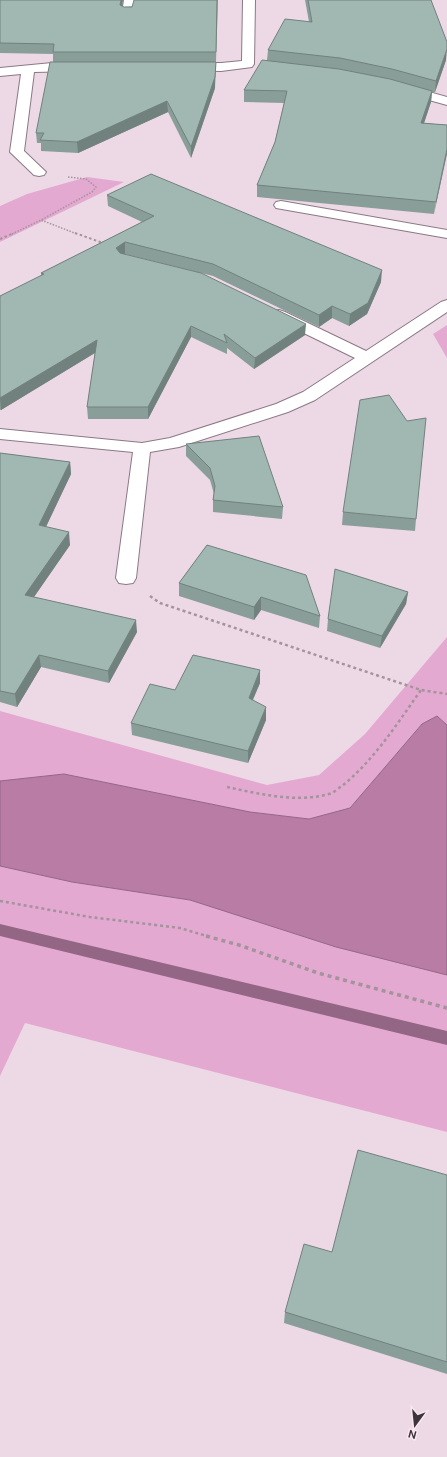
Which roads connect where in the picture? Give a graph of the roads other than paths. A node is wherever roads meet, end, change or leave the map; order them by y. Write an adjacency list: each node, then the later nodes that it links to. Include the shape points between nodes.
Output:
1 (130, 0): 3 (street)
2 (249, 0): 4 (street)
3 (128, 13)
4 (248, 64): 5 (street); 7 (street)
5 (263, 66)
6 (90, 67): 8 (street)
7 (175, 67)
8 (28, 70): 9 (street); 12 (street, via 17,152)
9 (0, 72)
10 (391, 86): 11 (street)
11 (447, 101)
12 (39, 172)
13 (281, 205): 14 (street)
14 (447, 234)
15 (447, 305): 17 (street)
16 (263, 307): 17 (street)
17 (368, 358): 19 (street, via 309,396 282,408 173,443)
18 (0, 434): 19 (street)
19 (142, 448): 20 (street)
20 (126, 578)

